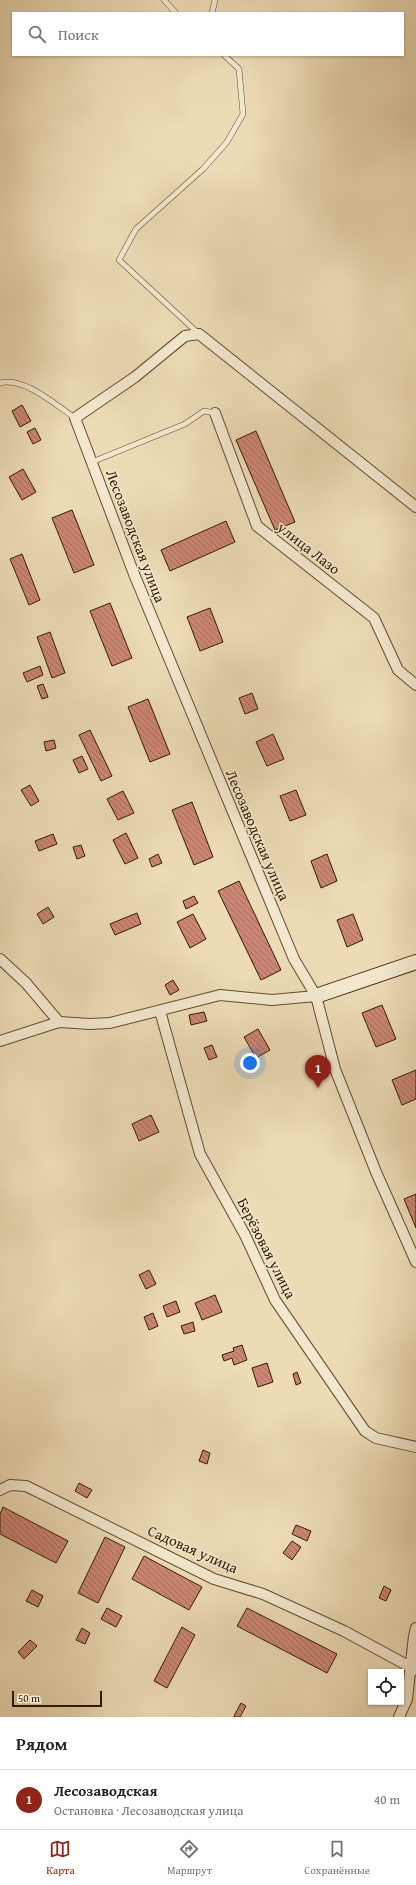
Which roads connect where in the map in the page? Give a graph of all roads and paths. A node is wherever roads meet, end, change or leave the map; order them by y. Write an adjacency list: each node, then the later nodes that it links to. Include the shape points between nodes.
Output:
1 (164, 0): 3 (lane)
2 (215, 0): 4 (lane)
3 (175, 12)
4 (212, 12)
5 (225, 56): 6 (lane, via 239,69 243,114 227,142 203,169 136,229 119,260)
6 (199, 334): 9 (street, via 186,336 135,377); 11 (street)
7 (0, 383): 9 (lane, via 6,381 26,385)
8 (215, 413): 10 (lane, via 204,411 185,424); 12 (street, улица Лазо, via 257,526 374,618 398,670)
9 (75, 418): 10 (street, Лесозаводская улица)
10 (92, 462): 15 (street, Лесозаводская улица, via 134,574 294,958)
11 (416, 507)
12 (416, 685)
13 (0, 959): 17 (street, via 26,983)
14 (416, 962): 15 (street)
15 (316, 996): 16 (street, via 272,1000 220,995); 19 (street, Лесозаводская улица, via 335,1069 376,1172)
16 (160, 1011): 17 (street, via 110,1024); 20 (street, Берёзовая улица, via 200,1154 245,1235 275,1300 365,1431 381,1440)
17 (59, 1022): 18 (street)
18 (0, 1041)
19 (416, 1262)
20 (416, 1446)
21 (0, 1490): 23 (street, Садовая улица, via 10,1485 26,1486 214,1578 263,1594 344,1631)
22 (416, 1628): 23 (street)
23 (413, 1669): 24 (street, via 407,1698)
24 (399, 1717)

